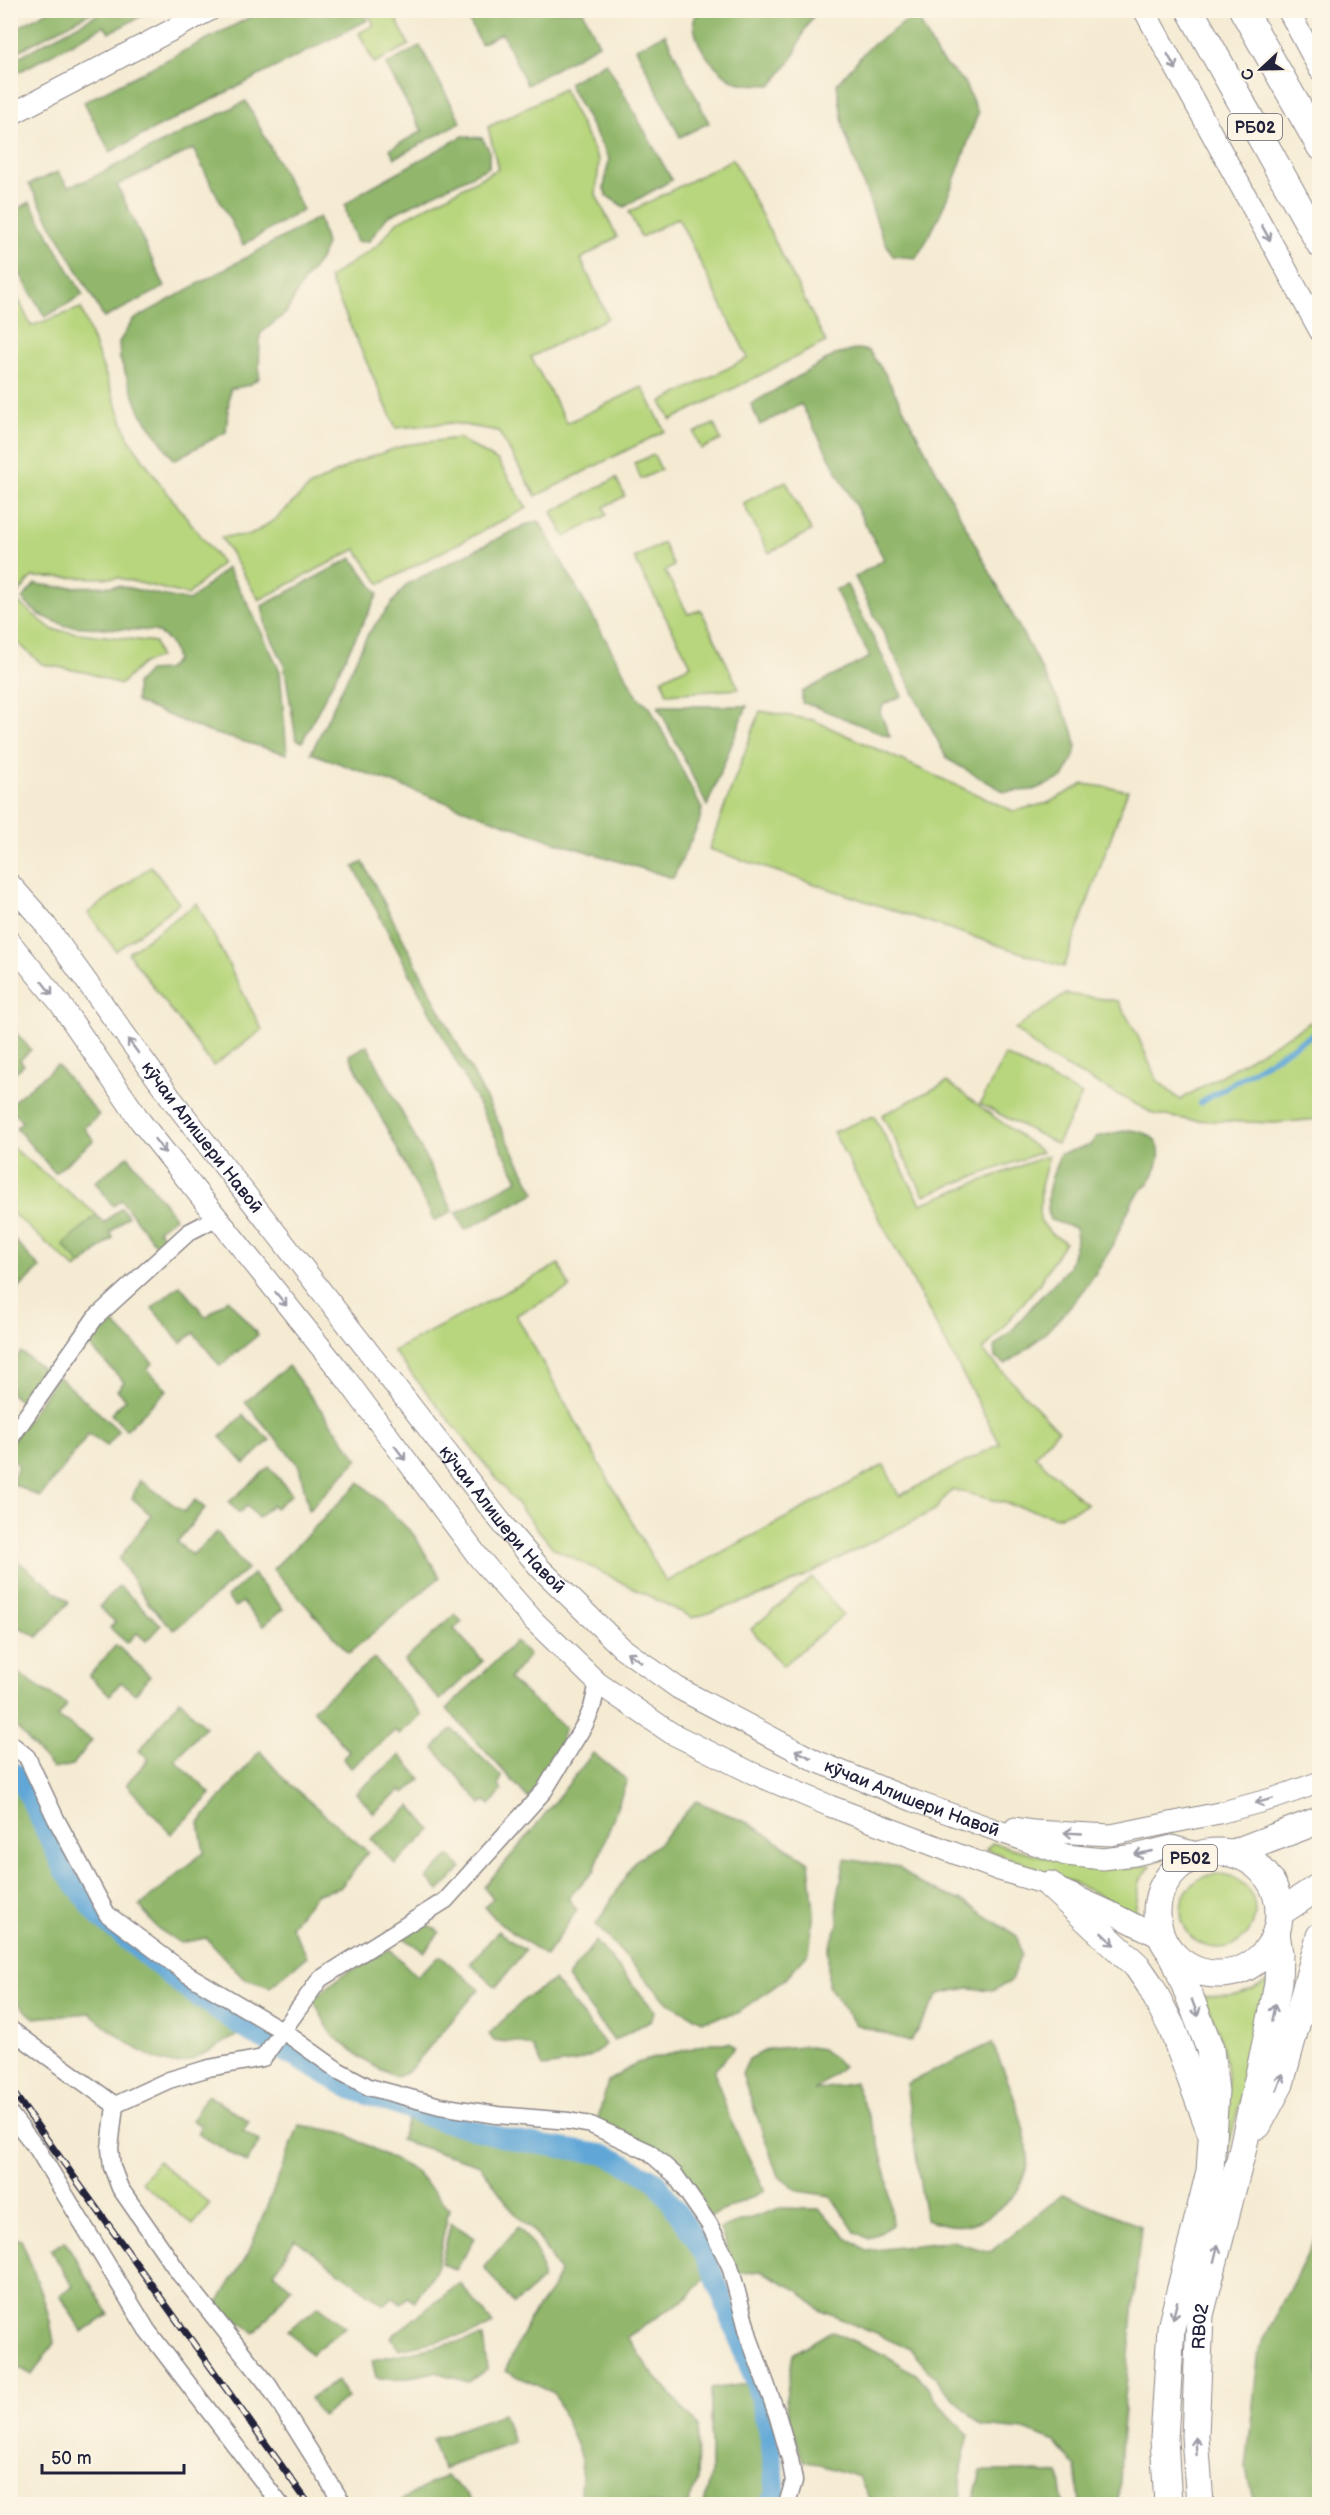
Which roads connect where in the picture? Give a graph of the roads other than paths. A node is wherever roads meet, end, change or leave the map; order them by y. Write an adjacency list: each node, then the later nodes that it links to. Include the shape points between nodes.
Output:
1 (210, 10): 7 (street)
2 (1144, 10): 10 (street, one-way to 10)
3 (1190, 10): 9 (highway, РБ02)
4 (1243, 10): 8 (highway, РБ02)
5 (1288, 10): 6 (street)
6 (1320, 70)
7 (10, 115)
8 (1320, 146)
9 (1320, 244)
10 (1320, 331)
11 (10, 884): 18 (street, кӯчаи Алишери Навоӣ, one-way to 11, via 816,1761 678,1688 621,1648 581,1611 505,1527 420,1419 171,1098 42,920)
12 (10, 942): 13 (street, кӯчаи Алишери Навоӣ, one-way to 13, via 59,1002 141,1122)
13 (216, 1218): 14 (street, via 189,1232 95,1318); 15 (street, кӯчаи Алишери Навоӣ, one-way to 15, via 347,1380 479,1558 534,1621)
14 (10, 1439)
15 (598, 1683): 22 (street, кӯчаи Алишери Навоӣ, via 670,1733 750,1772 999,1870); 28 (street, via 585,1724 544,1791 447,1900 320,1979)
16 (10, 1743): 28 (street, via 27,1757 107,1914 187,1974)
17 (1320, 1782): 18 (street, one-way to 18, via 1219,1813 1111,1834 1033,1831)
18 (964, 1819): 21 (street, кӯчаи Алишери Навоӣ, one-way to 18, via 1172,1846 1103,1859 1066,1855)
19 (1320, 1820): 20 (highway, РБ02)
20 (1233, 1853): 21 (highway, РБ02); 24 (highway, РБ02, via 1254,1864 1271,1882 1277,1897)
21 (1200, 1854): 26 (highway, РБ02, via 1172,1872 1162,1887 1157,1922)
22 (1050, 1885): 26 (street, кӯчаи Алишери Навоӣ, via 1106,1910); 31 (highway, one-way to 31, via 1137,1966 1150,1985 1172,2028)
23 (1320, 1886): 24 (highway)
24 (1277, 1923): 26 (highway, via 1269,1946 1259,1958 1231,1972 1199,1971 1185,1964); 32 (highway, РБ02, one-way to 24, via 1278,1983)
25 (1320, 1935): 32 (highway, one-way to 25, via 1280,2084)
26 (1168, 1947): 31 (highway, РБ02, one-way to 31, via 1210,2049 1215,2091)
27 (10, 2029): 29 (street)
28 (283, 2031): 29 (street, via 263,2058 169,2080); 35 (street, via 339,2071 369,2086 440,2106 591,2125 649,2152 675,2175 709,2224 730,2266 790,2459 794,2481)
29 (115, 2105): 34 (street, via 110,2148 120,2188 179,2273 269,2386)
30 (10, 2114): 33 (street, via 38,2150 147,2330)
31 (1213, 2139): 36 (highway, RB02 / РБ02, one-way to 36, via 1210,2171 1171,2328 1164,2439)
32 (1242, 2152): 37 (highway, RB02 / РБ02, one-way to 32, via 1195,2436 1200,2315)
33 (280, 2505)
34 (343, 2505)
35 (787, 2505)
36 (1168, 2505)
37 (1200, 2505)

